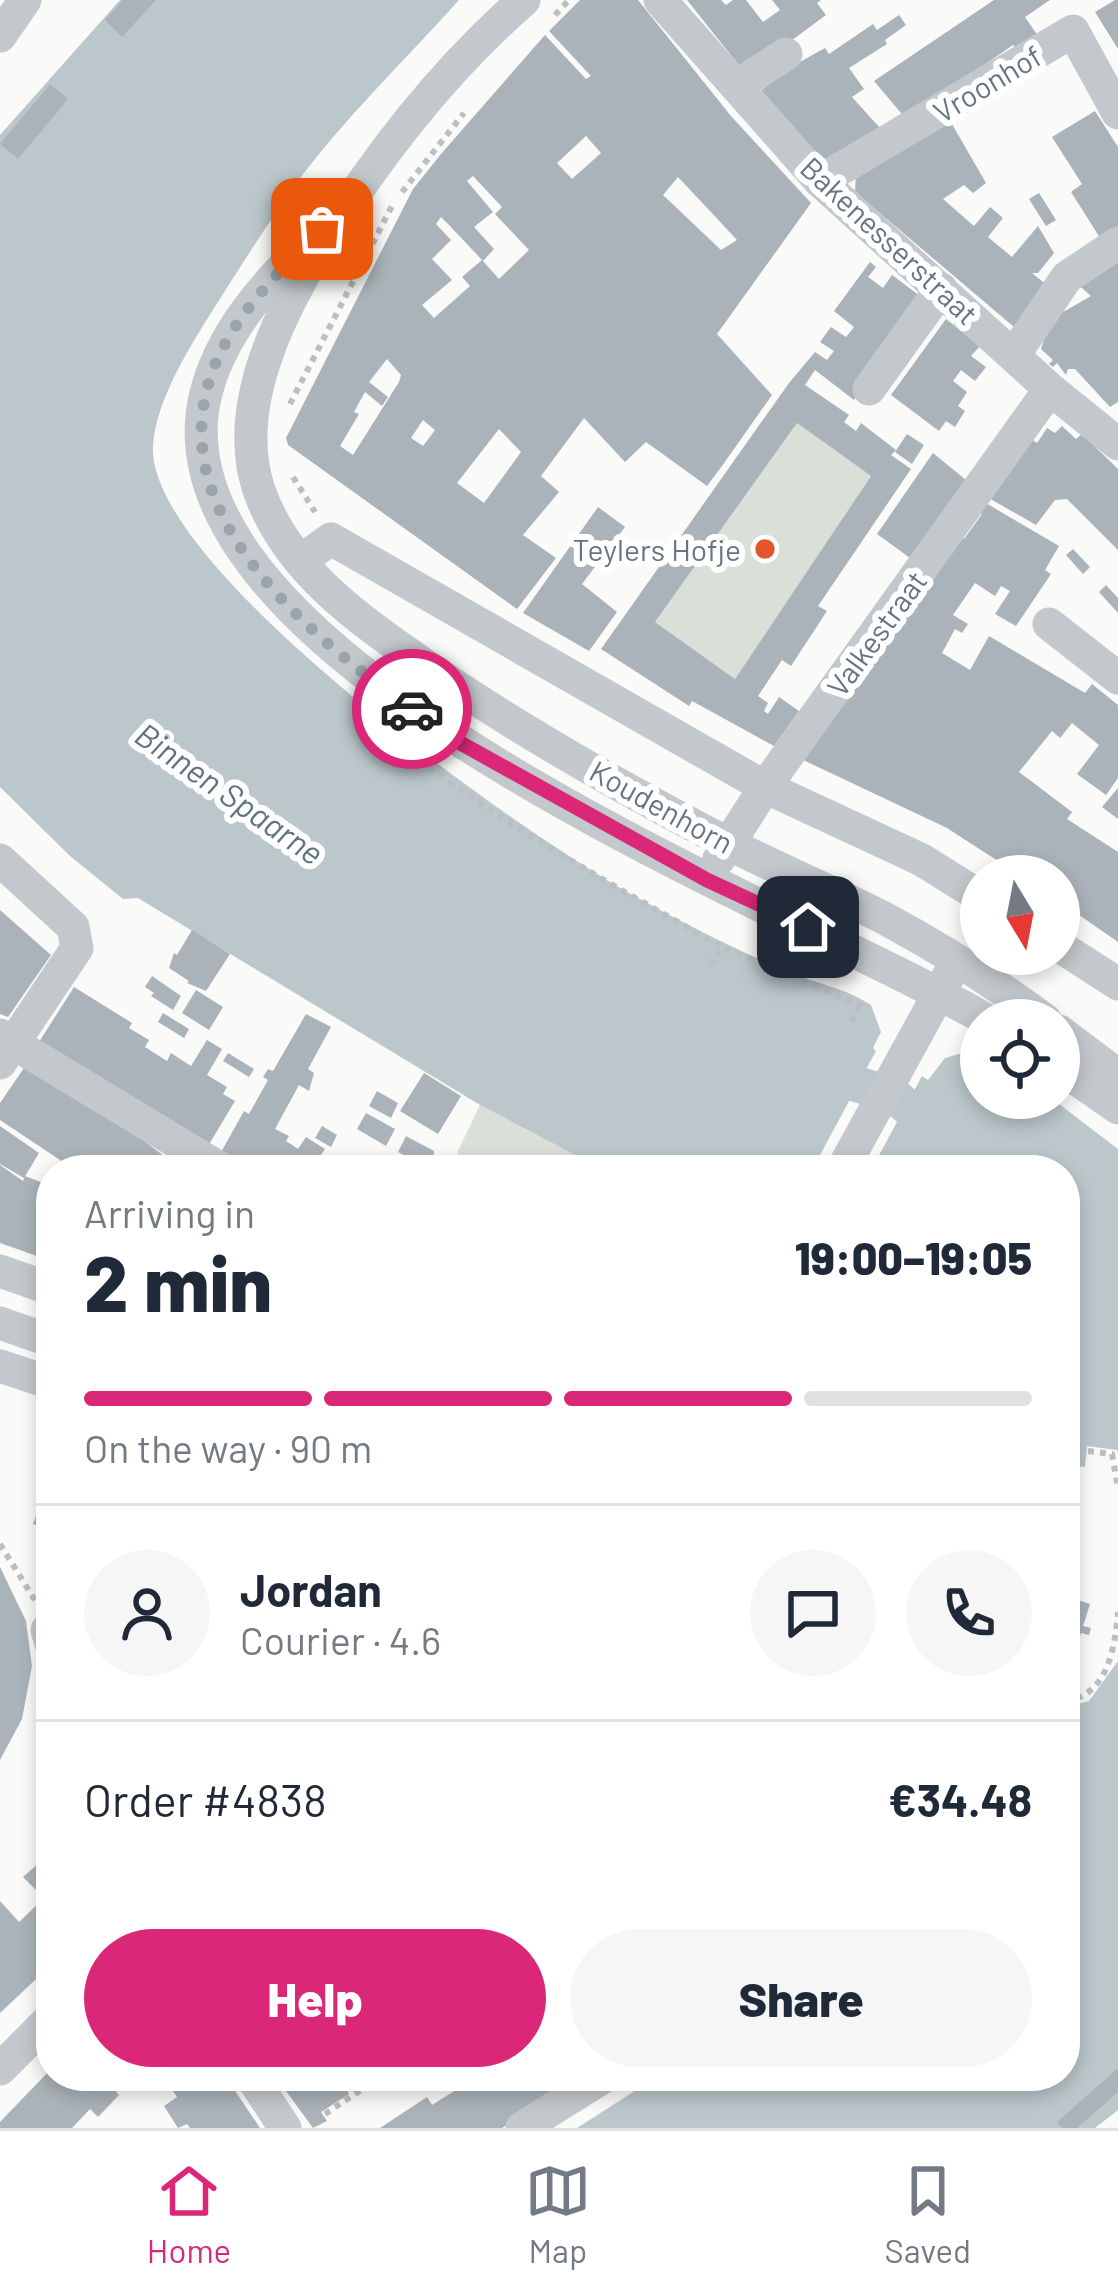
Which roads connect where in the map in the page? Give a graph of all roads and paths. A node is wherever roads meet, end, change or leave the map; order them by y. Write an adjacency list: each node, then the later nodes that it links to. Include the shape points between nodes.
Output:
1 (25, 0): 5 (street)
2 (569, 0): 4 (path)
3 (660, 0): 7 (street, Bakenesserstraat)
4 (539, 8): 11 (street, via 493,28 414,112)
5 (0, 36)
6 (786, 54): 7 (street)
7 (736, 86): 10 (street, Bakenesserstraat)
8 (467, 109): 17 (path, via 394,202)
9 (1118, 112): 10 (street, Vroonhof, via 1073,31)
10 (820, 181): 13 (street, Bakenesserstraat)
11 (346, 205): 21 (street, Koudenhorn, via 275,332 253,420 258,486); 28 (street, Koudenhorn, via 260,293 221,353 202,427 226,523 273,592 364,675 455,740)
12 (1118, 243): 14 (street, via 1066,277)
13 (941, 289): 14 (street, Bakenesserstraat); 15 (street)
14 (1014, 355): 16 (street, Bakenesserstraat)
15 (869, 389)
16 (1050, 389): 18 (street, Bakenesserstraat); 25 (street, Valkestraat)
17 (288, 409)
18 (1113, 431)
19 (284, 462): 20 (path)
20 (332, 539): 21 (street); 25 (street)
21 (300, 561): 26 (street, Koudenhorn, via 322,587 510,723)
22 (1048, 624): 23 (street)
23 (1118, 678)
24 (377, 726): 30 (path, via 518,831)
25 (766, 787): 26 (street, Valkestraat); 29 (street)
26 (728, 843): 28 (street, Valkestraat); 33 (street, Koudenhorn, via 886,920)
27 (0, 860): 38 (street, via 77,937 77,948)
28 (707, 880): 33 (street, Koudenhorn)
29 (960, 884)
30 (722, 947): 32 (path); 37 (path, via 862,1001)
31 (1080, 960): 34 (street)
32 (711, 965)
33 (948, 977): 35 (street, Koudenhorn); 36 (street, Koudenhorn); 44 (street)
34 (1118, 984)
35 (968, 999)
36 (998, 999)
37 (850, 1025)
38 (4, 1047): 43 (street)
39 (1080, 1047): 40 (street)
40 (1118, 1075)
41 (1080, 1082): 42 (street)
42 (1118, 1108)
43 (197, 1155)
44 (850, 1155)
45 (0, 1271): 46 (street)
46 (36, 1284)
47 (0, 1323): 48 (street)
48 (36, 1336)
49 (0, 1366): 50 (street)
50 (36, 1378)
51 (1088, 1451): 52 (path, via 1112,1454)
52 (1118, 1489)
53 (0, 1544): 54 (path)
54 (36, 1607)
55 (1118, 1612): 56 (path, via 1113,1660)
56 (1080, 1697)
57 (36, 2033): 58 (street)
58 (0, 2069)
59 (261, 2091): 63 (street)
60 (360, 2091): 62 (path)
61 (581, 2091): 64 (street)
62 (326, 2114)
63 (285, 2128)
64 (522, 2128)

